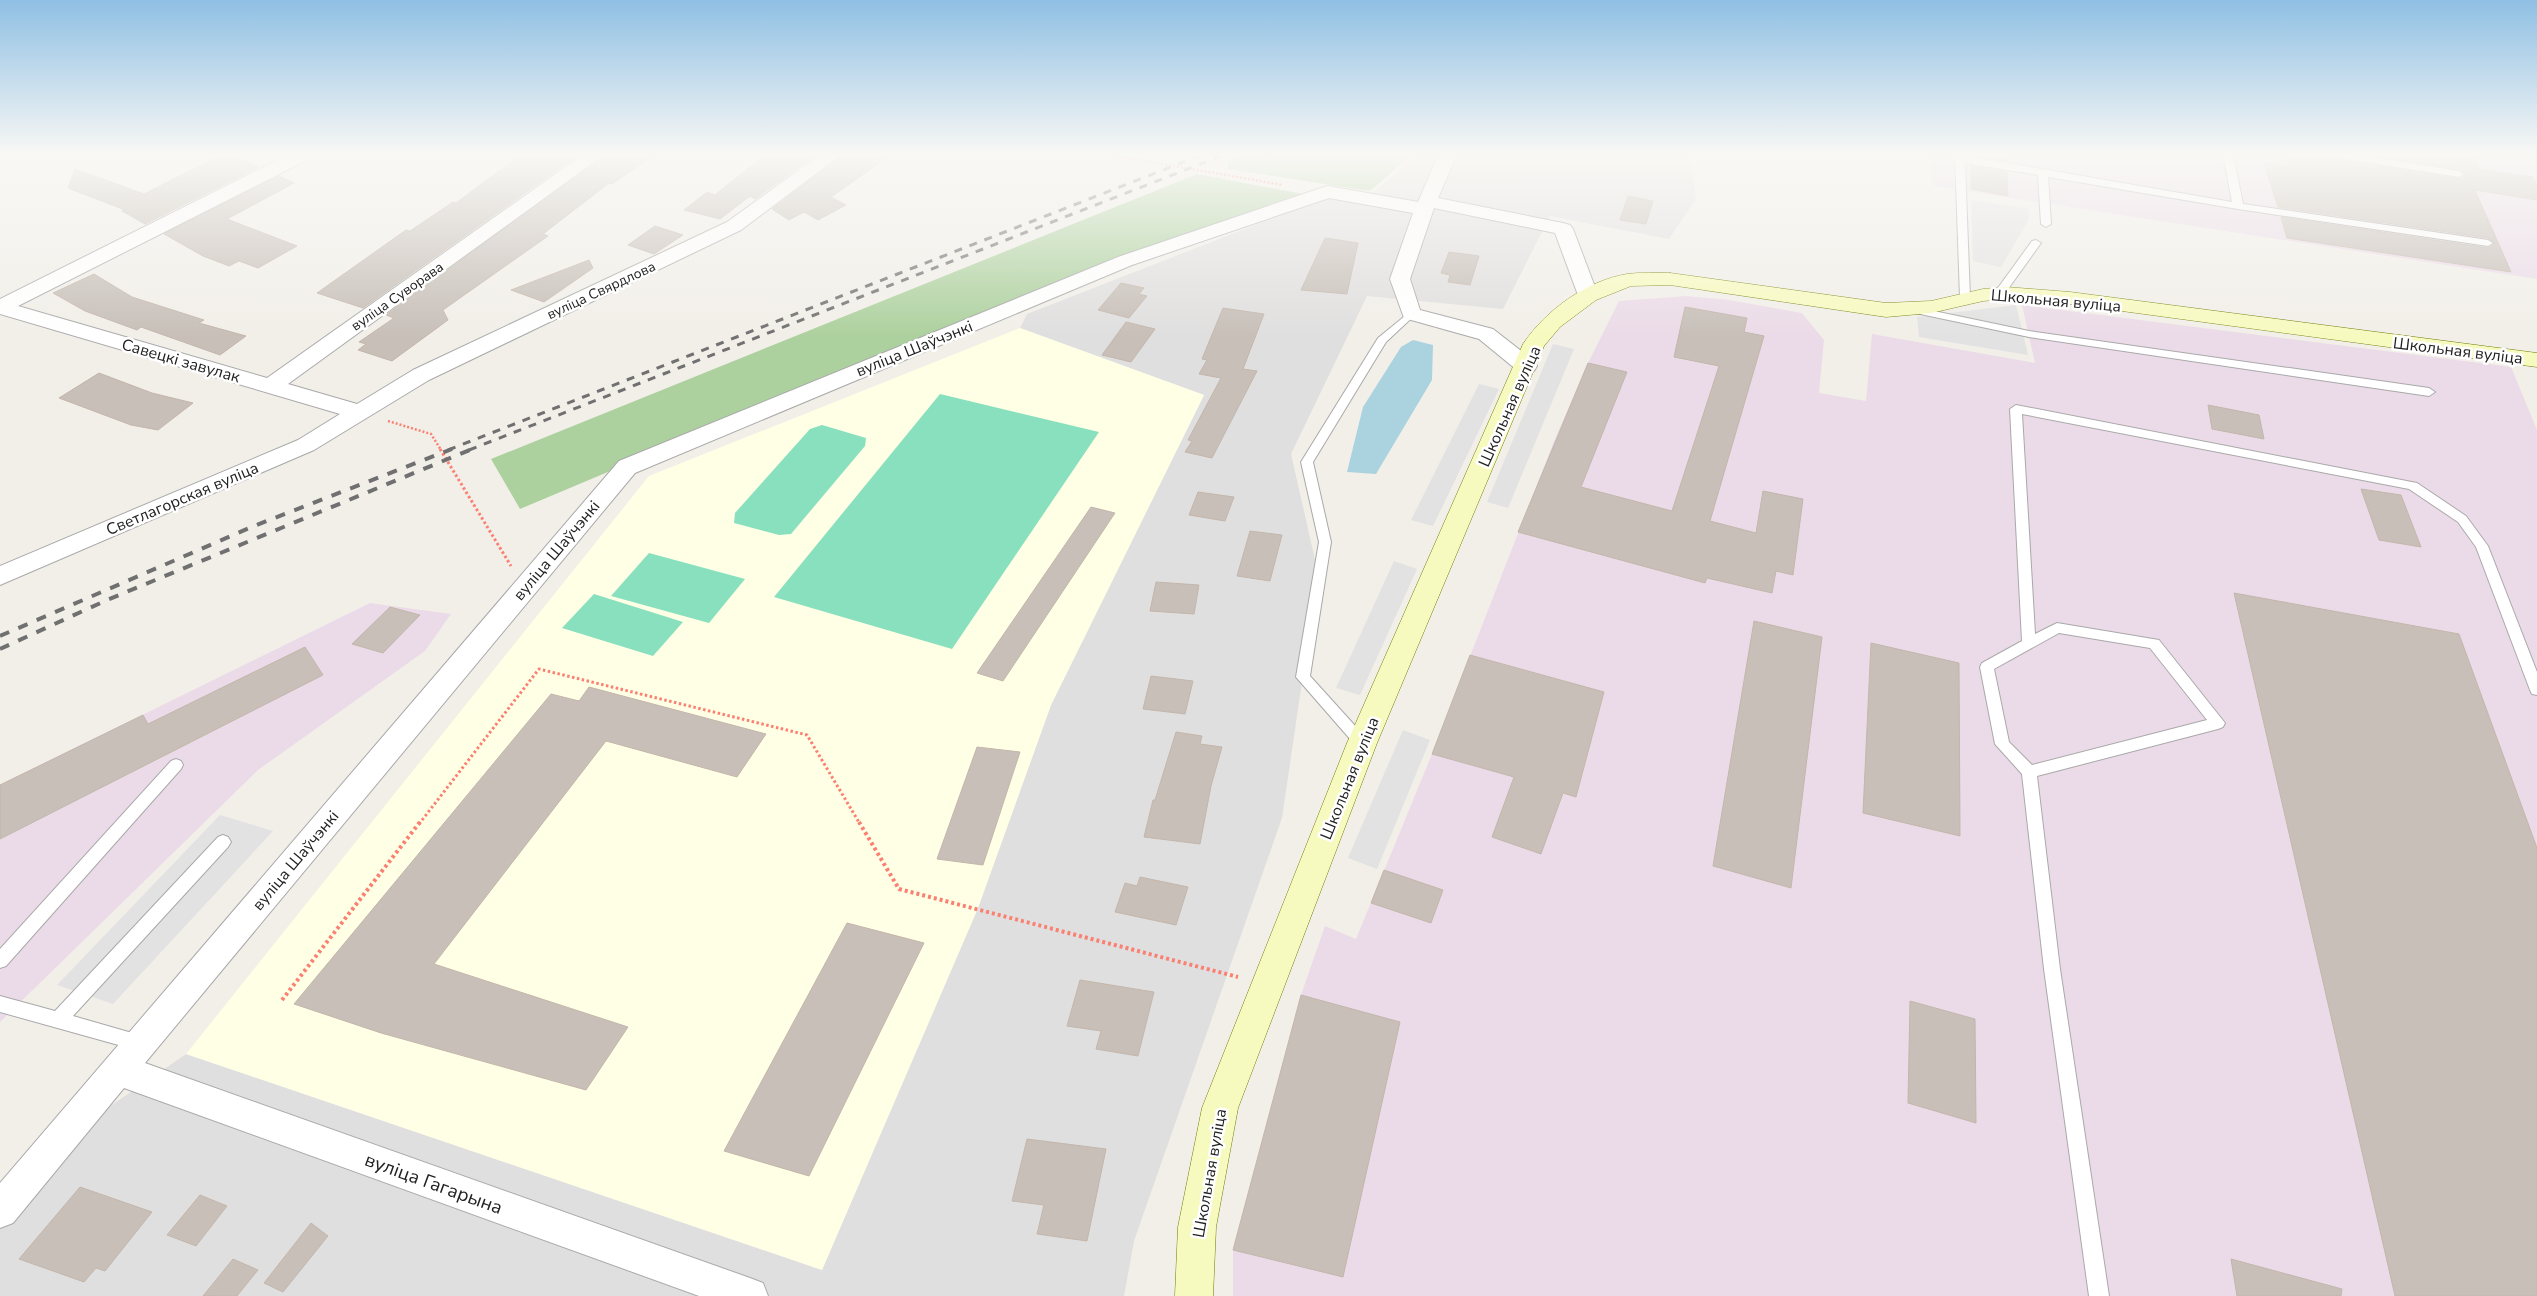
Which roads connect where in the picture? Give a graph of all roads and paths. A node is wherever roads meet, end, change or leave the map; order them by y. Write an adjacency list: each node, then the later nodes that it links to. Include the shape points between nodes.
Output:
1 (184, 214): 16 (street)
2 (511, 214): 21 (street, вуліца Суворава)
3 (750, 214): 23 (street, вуліца Свярдлова, via 734,226 421,376)
4 (1262, 214): 25 (street, вуліца Шаўчэнкі, via 1125,261 627,467)
5 (1423, 214): 18 (street, via 1400,279)
6 (1480, 214): 14 (street, via 1563,229)
7 (1962, 214): 15 (lane)
8 (2045, 214): 10 (lane)
9 (2295, 214): 12 (lane)
10 (2046, 224)
11 (2036, 243): 13 (lane)
12 (2488, 243)
13 (1999, 294): 15 (street, Школьная вуліца); 19 (street, Школьная вуліца, via 2070,298)
14 (1588, 296): 17 (street, Школьная вуліца, via 1628,280 1670,279 1860,308); 20 (street, Школьная вуліца, via 1552,322 1534,344)
15 (1965, 298): 17 (street, Школьная вуліца)
16 (0, 307): 21 (street, Савецкі завулак)
17 (1907, 309): 22 (lane, via 2029,334)
18 (1411, 314): 20 (street, via 1486,334); 28 (lane, via 1382,340 1307,462 1325,542 1303,677)
19 (2537, 360)
20 (1526, 366): 28 (street, Школьная вуліца)
21 (271, 386): 23 (street, Савецкі завулак)
22 (2429, 392)
23 (361, 413): 24 (street, Светлагорская вуліца, via 306,445); 25 (path, via 431,434)
24 (0, 576)
25 (525, 588): 37 (street, вуліца Шаўчэнкі)
26 (2029, 644): 27 (lane, via 2016,410 2413,486 2462,519 2482,546); 30 (lane, via 1988,667 2002,744); 30 (lane, via 2057,628 2154,644 2218,723)
27 (2537, 690)
28 (1362, 743): 33 (street, Школьная вуліца)
29 (176, 765): 32 (lane)
30 (2029, 772): 42 (lane, via 2052,968)
31 (223, 842): 36 (lane)
32 (0, 961)
33 (1268, 984): 34 (path, via 899,889 807,734 539,668); 41 (street, Школьная вуліца, via 1220,1108 1197,1227)
34 (282, 1000)
35 (0, 1004): 36 (lane)
36 (58, 1020): 37 (lane)
37 (141, 1044): 38 (street, вуліца Шаўчэнкі)
38 (119, 1070): 39 (street, вуліца Шаўчэнкі); 40 (street, вуліца Гагарына)
39 (0, 1210)
40 (750, 1296)
41 (1194, 1296)
42 (2099, 1296)

